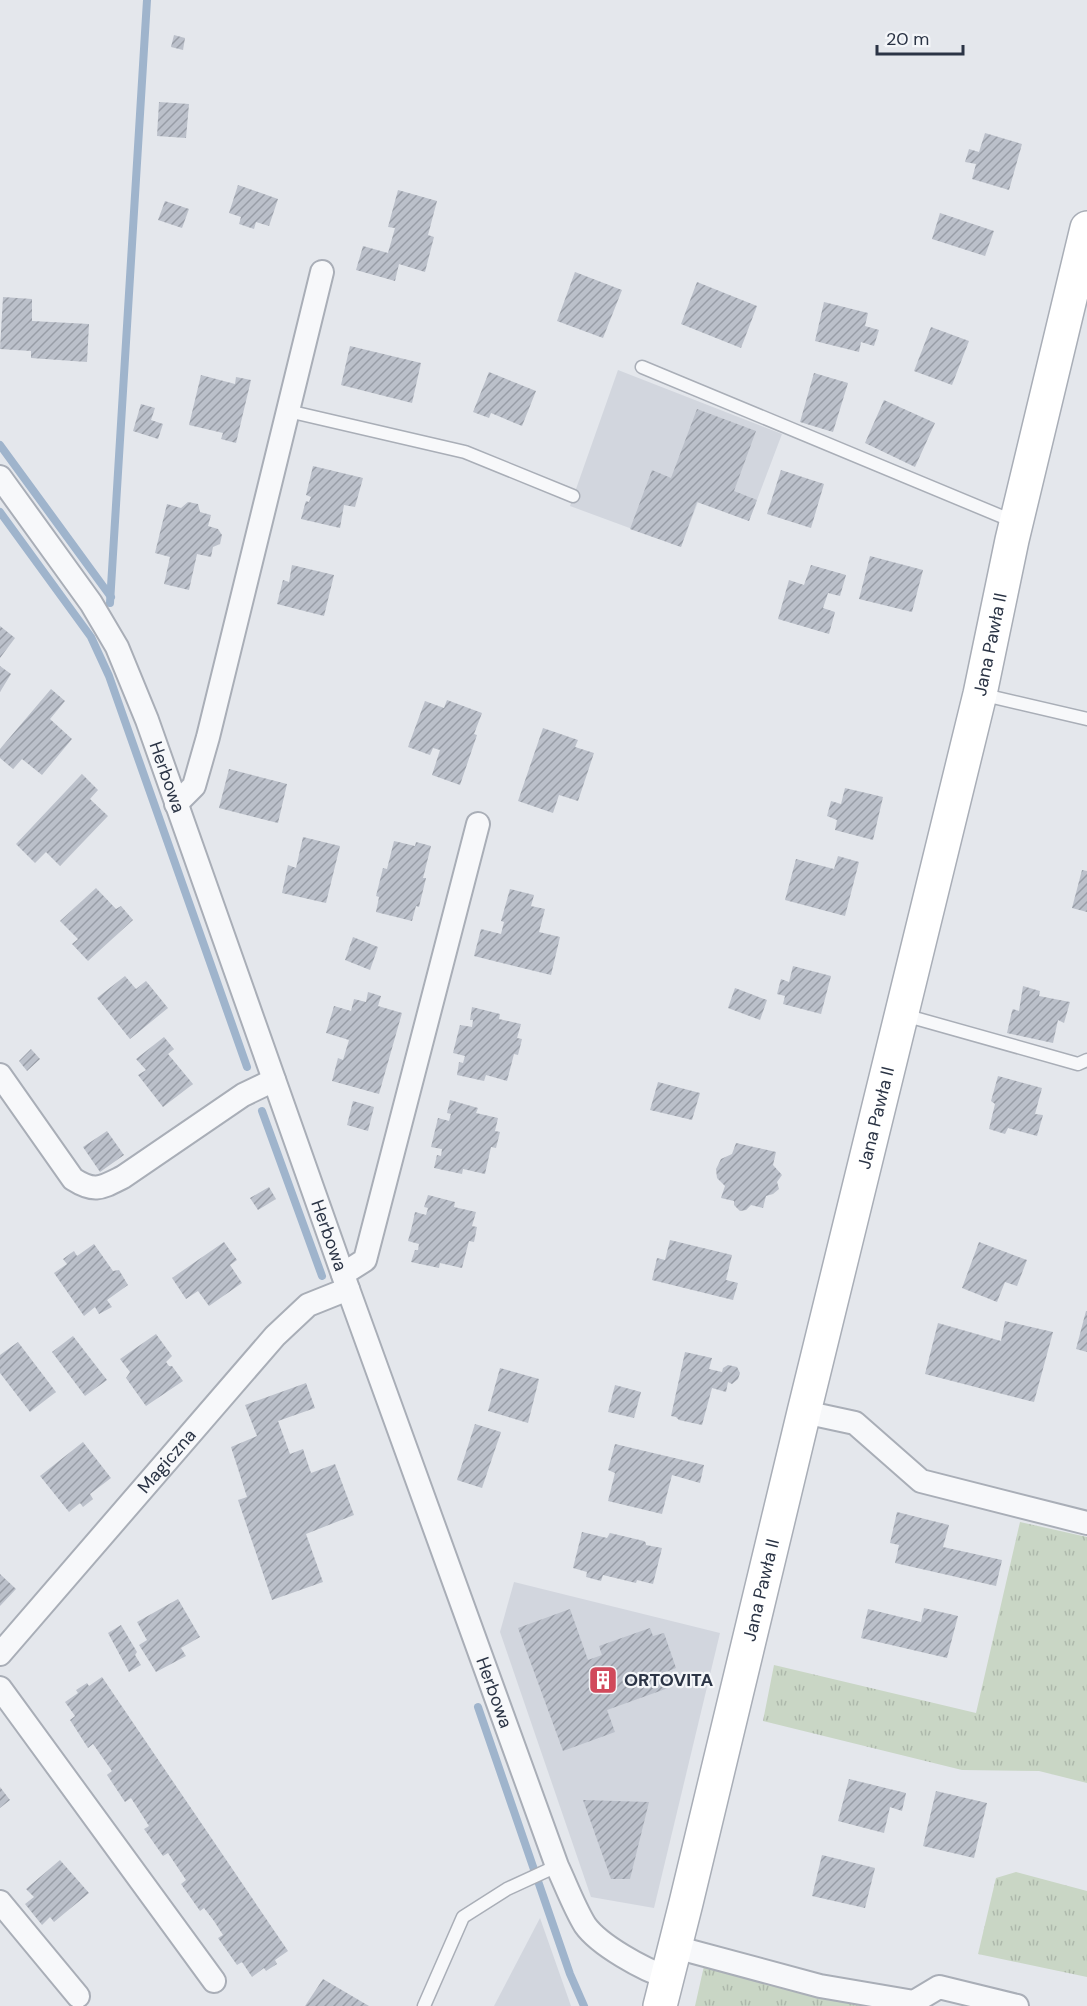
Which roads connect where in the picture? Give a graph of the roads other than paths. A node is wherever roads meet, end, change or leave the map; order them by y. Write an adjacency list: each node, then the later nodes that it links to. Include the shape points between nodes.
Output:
1 (1087, 228): 3 (street, Jana Pawła II)
2 (322, 272): 5 (street)
3 (1076, 320): 8 (street, Jana Pawła II)
4 (642, 367): 8 (lane)
5 (288, 411): 7 (lane, via 465,452); 11 (street, via 208,737 194,786)
6 (0, 477): 11 (street, Herbowa, via 91,603 117,647)
7 (573, 496)
8 (1016, 522): 9 (street, Jana Pawła II)
9 (980, 694): 10 (lane); 13 (street, Jana Pawła II)
10 (1087, 719)
11 (176, 804): 16 (street, Herbowa)
12 (478, 824): 17 (street, Magiczna, via 365,1260)
13 (902, 1014): 14 (lane, via 1078,1064); 18 (street, Jana Pawła II)
14 (1087, 1060)
15 (0, 1075): 16 (street, via 73,1179 87,1188 104,1187 123,1177 243,1095)
16 (274, 1080): 17 (street, Herbowa)
17 (346, 1281): 20 (street, Magiczna, via 308,1305 275,1336); 22 (street, Herbowa)
18 (804, 1412): 19 (street, via 855,1423 921,1481); 24 (street, Jana Pawła II)
19 (1087, 1523)
20 (0, 1654)
21 (0, 1688): 25 (street)
22 (557, 1866): 24 (street, Herbowa, via 586,1926 611,1948); 27 (lane, via 507,1889 464,1917)
23 (0, 1902): 26 (street)
24 (667, 1977): 28 (street, Herbowa, via 832,1988 914,2002 939,1987)
25 (214, 1981)
26 (78, 1996)
27 (424, 2006)
28 (1017, 2006)

